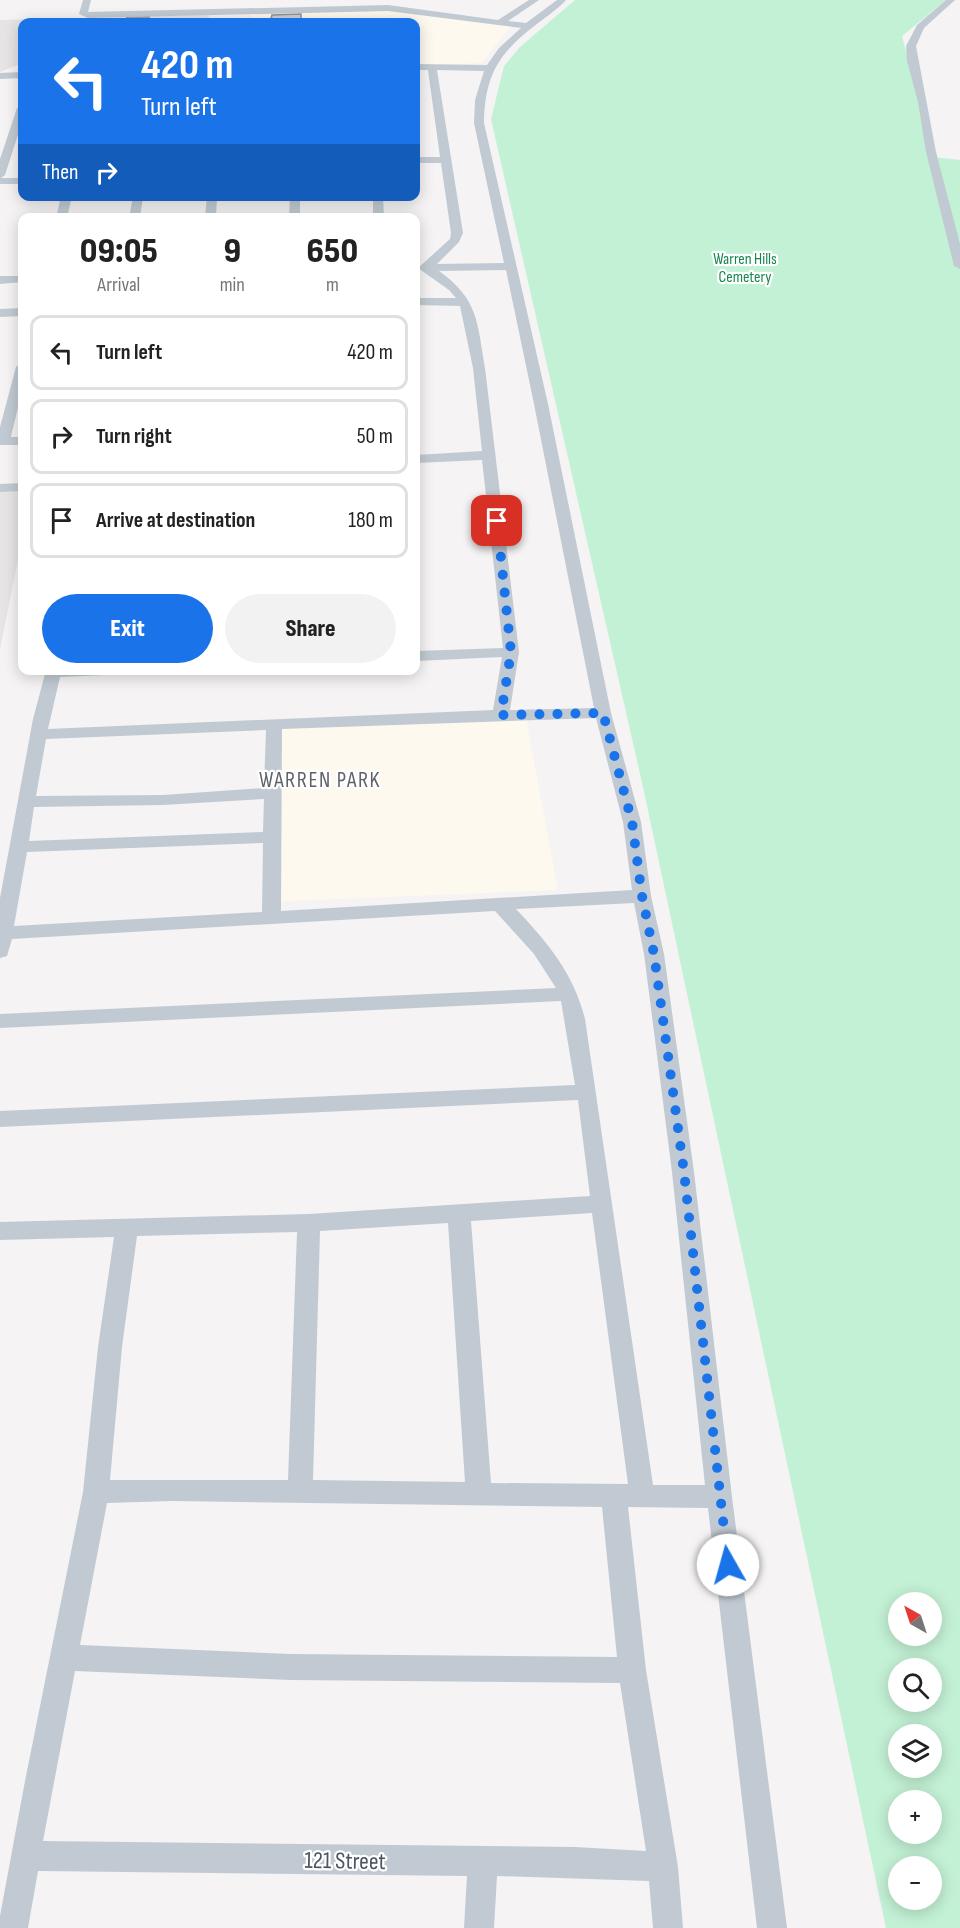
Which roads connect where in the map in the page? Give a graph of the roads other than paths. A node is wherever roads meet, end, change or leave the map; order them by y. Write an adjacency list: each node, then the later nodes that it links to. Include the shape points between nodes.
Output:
1 (87, 0): 8 (street, via 85,15)
2 (180, 0): 8 (street)
3 (272, 0): 7 (street)
4 (535, 0): 10 (street)
5 (562, 0): 11 (street)
6 (951, 0): 26 (street, via 920,27 911,46 931,152)
7 (272, 11): 9 (street); 10 (street, via 388,8)
8 (177, 14): 9 (street)
9 (239, 17)
10 (500, 22): 11 (street)
11 (526, 26): 14 (street)
12 (432, 66): 13 (street); 14 (street); 21 (street)
13 (420, 67)
14 (489, 68): 25 (street, via 481,89 479,123)
15 (18, 75): 16 (street)
16 (0, 76)
17 (18, 120): 19 (street)
18 (18, 155): 19 (street)
19 (6, 156): 22 (street)
20 (420, 160): 21 (street)
21 (445, 160): 27 (street, via 456,237)
22 (0, 175)
23 (18, 181): 24 (street)
24 (0, 182)
25 (511, 266): 27 (street); 44 (street)
26 (960, 266)
27 (421, 268): 31 (street, via 453,287)
28 (18, 279): 29 (street)
29 (0, 280)
30 (420, 302): 31 (street)
31 (465, 302): 37 (street, via 474,336)
32 (18, 312): 33 (street)
33 (0, 313)
34 (18, 381): 35 (street)
35 (1, 441): 36 (street)
36 (18, 441)
37 (490, 455): 38 (street); 41 (street)
38 (420, 459)
39 (18, 487): 40 (street)
40 (0, 488)
41 (511, 652): 42 (street); 45 (street)
42 (420, 656)
43 (52, 675): 47 (street)
44 (603, 713): 45 (street); 52 (street, via 632,822)
45 (501, 715): 46 (street)
46 (274, 726): 47 (street); 48 (street)
47 (39, 734): 49 (street)
48 (272, 793): 49 (street, via 163,800); 50 (street)
49 (26, 802): 51 (street)
50 (272, 837): 51 (street); 54 (street)
51 (19, 847): 55 (street)
52 (642, 896): 53 (street); 70 (street, via 654,954 684,1172)
53 (500, 904): 54 (street); 56 (street, via 550,961)
54 (271, 918): 55 (street)
55 (2, 942)
56 (569, 994): 57 (street); 58 (street)
57 (0, 1021)
58 (587, 1092): 59 (street); 60 (street)
59 (0, 1119)
60 (603, 1204): 61 (street); 68 (street)
61 (459, 1214): 62 (street); 67 (street)
62 (309, 1223): 63 (street); 66 (street)
63 (127, 1227): 64 (street); 65 (street)
64 (0, 1231)
65 (96, 1492): 66 (street); 71 (street)
66 (300, 1493): 67 (street)
67 (479, 1494): 69 (street)
68 (642, 1495): 69 (street); 70 (street)
69 (614, 1496): 72 (street)
70 (719, 1497): 79 (street)
71 (63, 1656): 72 (street, via 291,1667); 73 (street)
72 (632, 1670): 75 (street)
73 (27, 1856): 74 (street, 121 Street); 76 (street)
74 (483, 1862): 75 (street, 121 Street); 77 (street)
75 (663, 1867): 78 (street)
76 (13, 1928)
77 (479, 1928)
78 (668, 1928)
79 (772, 1928)

